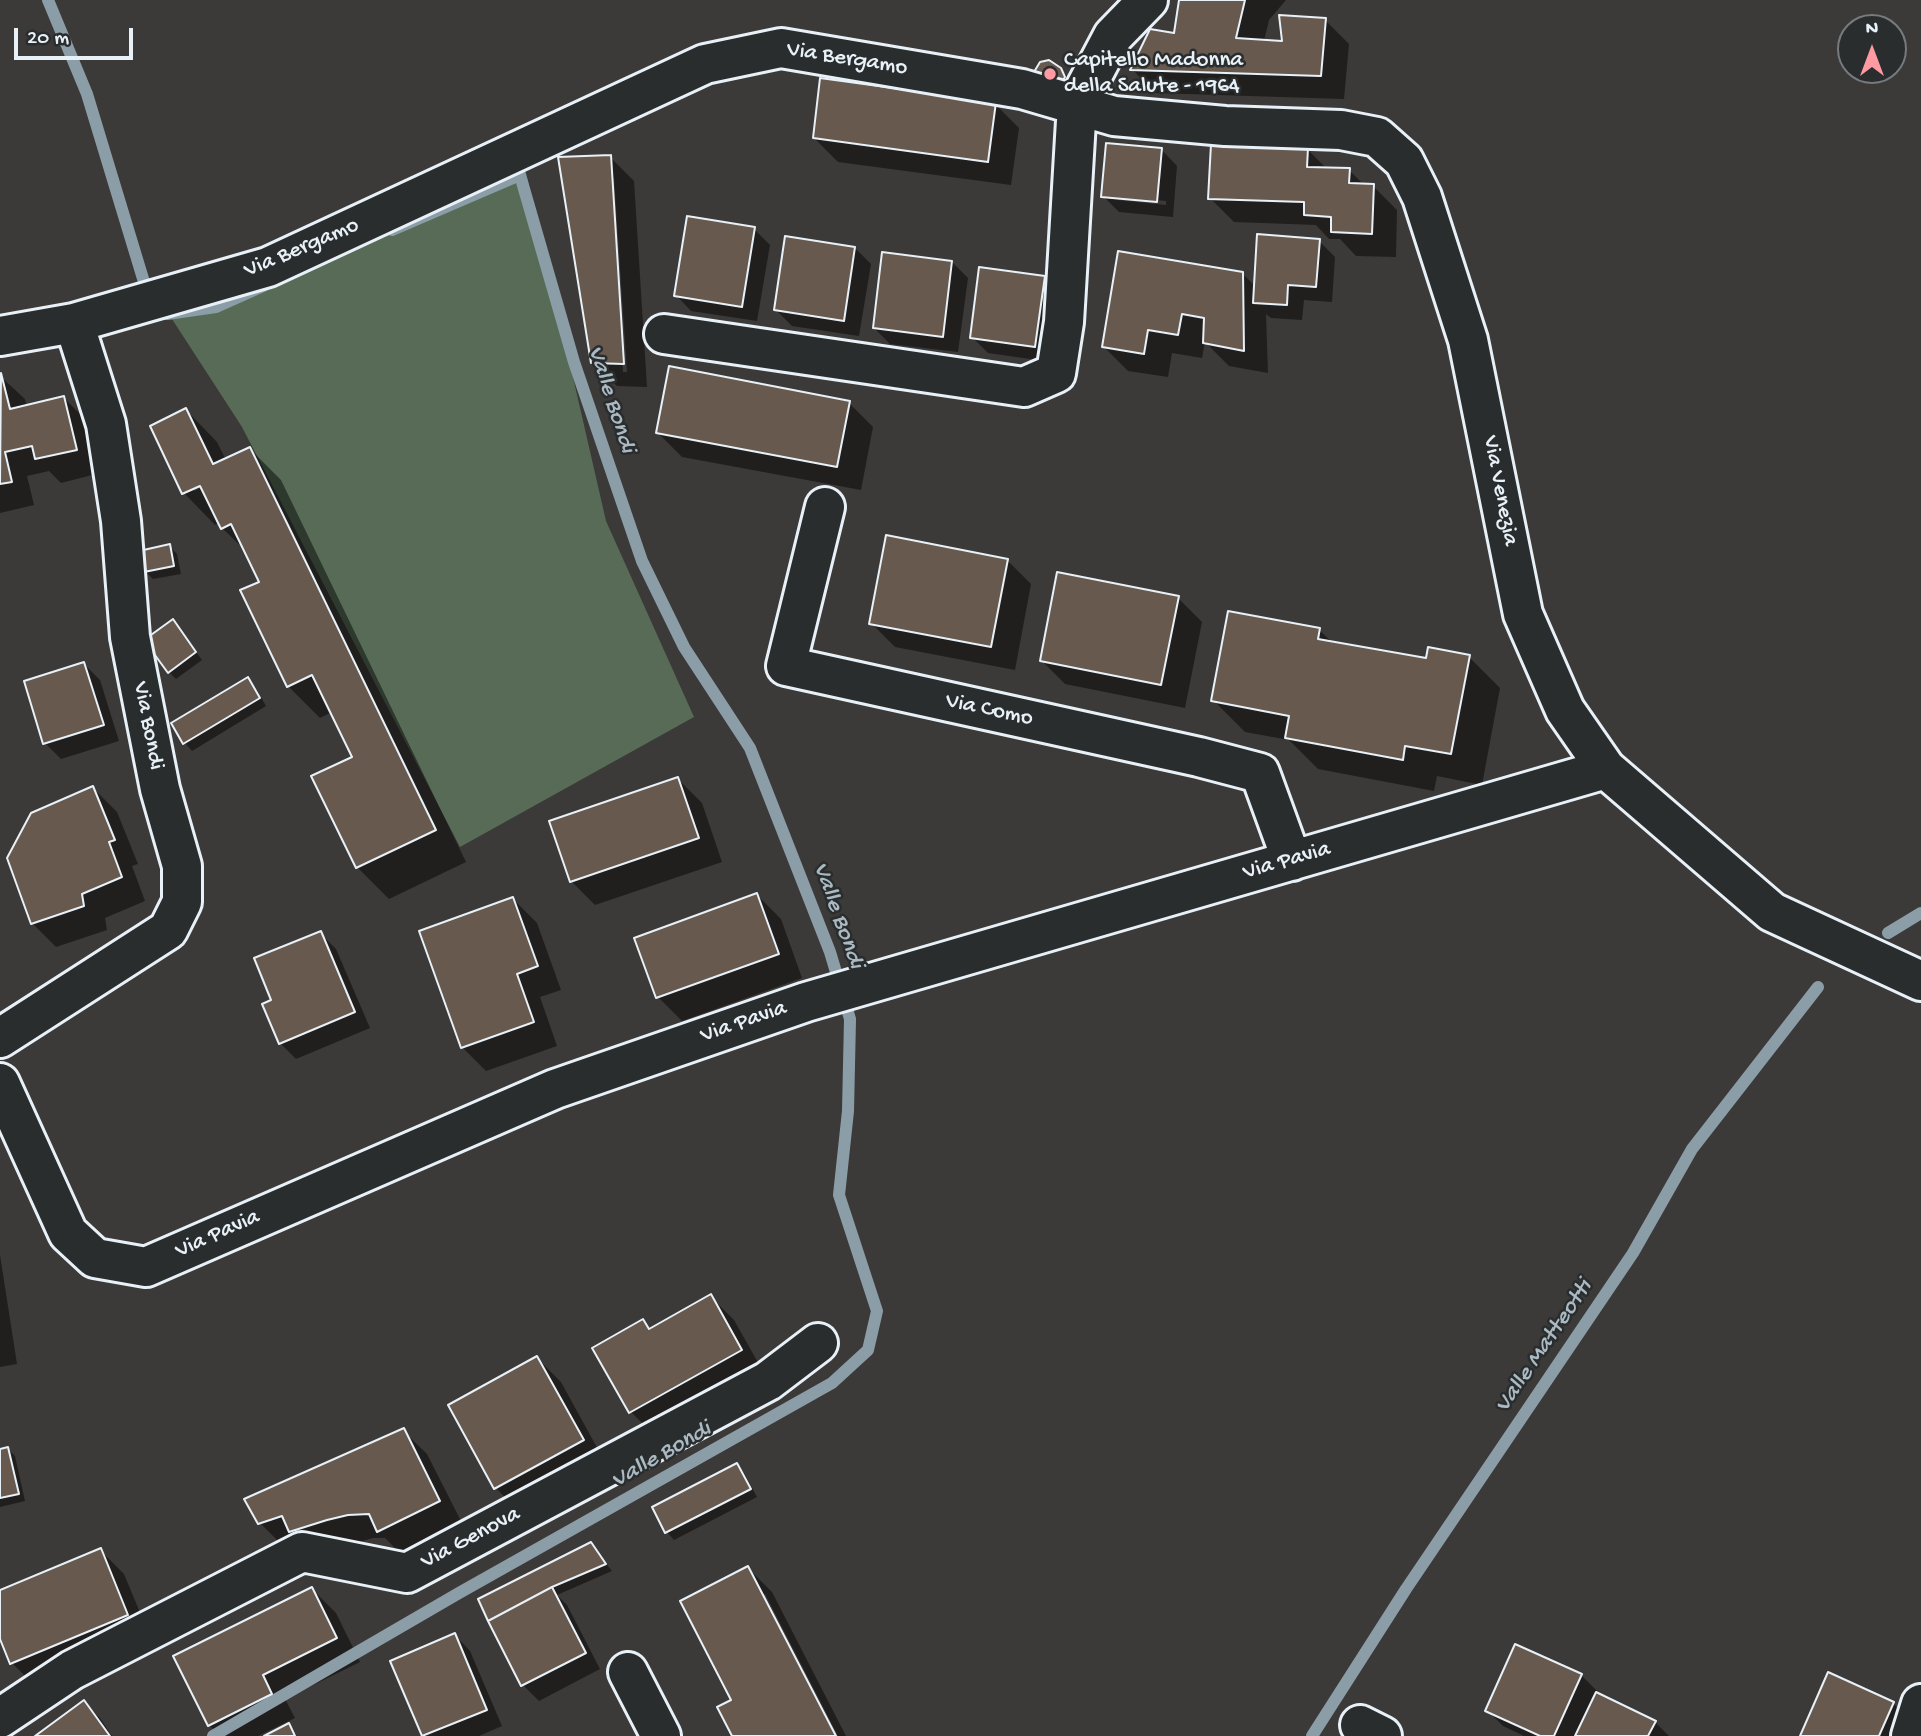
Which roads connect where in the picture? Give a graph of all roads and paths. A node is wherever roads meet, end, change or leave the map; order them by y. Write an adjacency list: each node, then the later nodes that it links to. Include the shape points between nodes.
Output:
1 (1148, 0): 2 (street, via 1113,36)
2 (1077, 104): 3 (street, Via Bergamo, via 1022,89 781,48 705,64 268,267); 4 (street, via 1064,322 1056,373 1024,387); 7 (street, Via Venezia, via 1114,116 1377,136 1404,162 1422,197 1468,340 1523,614 1565,710)
3 (74, 323): 5 (street, Via Bergamo); 10 (street, Via Bondi, via 106,424 121,521 130,637 160,789 182,866 182,902 169,930)
4 (664, 334)
5 (0, 336)
6 (825, 507): 8 (street, Via Como, via 786,666 1260,773)
7 (1606, 769): 8 (street, Via Pavia); 9 (street, Via Venezia, via 1772,912)
8 (1292, 861): 11 (street, Via Pavia, via 806,1002 555,1089 146,1267 95,1258 68,1233)
9 (1921, 981)
10 (0, 1038)
11 (0, 1083)
12 (818, 1343): 15 (street, Via Genova, via 768,1381 407,1573 302,1552 72,1670)
13 (628, 1672): 16 (street)
14 (1921, 1704): 17 (street)
15 (0, 1718)
16 (662, 1736)
17 (1911, 1736)

